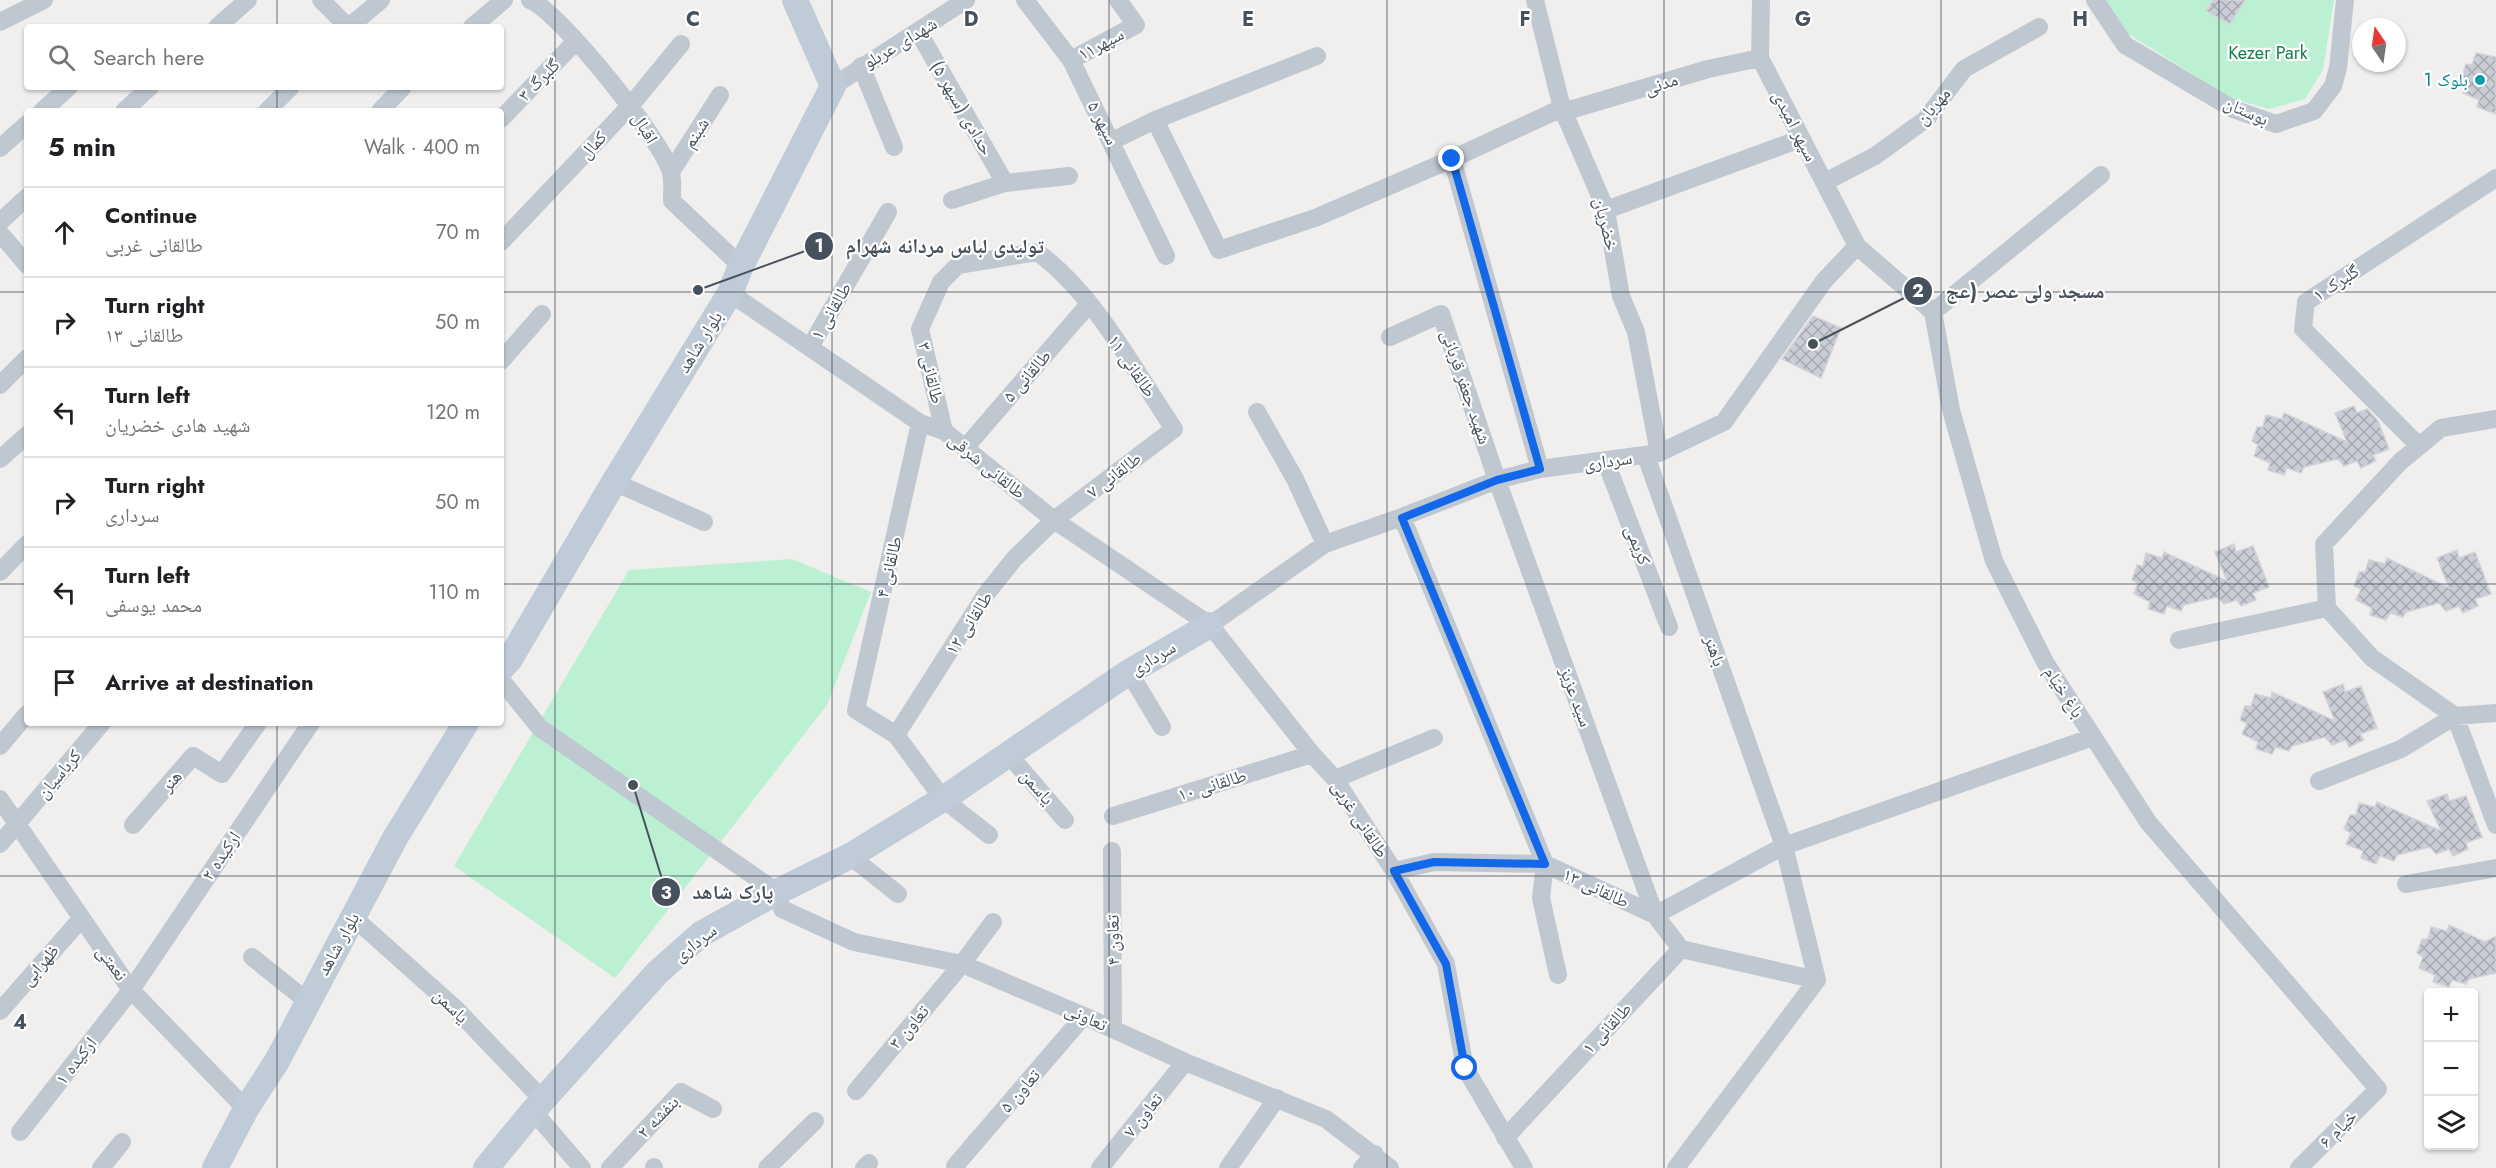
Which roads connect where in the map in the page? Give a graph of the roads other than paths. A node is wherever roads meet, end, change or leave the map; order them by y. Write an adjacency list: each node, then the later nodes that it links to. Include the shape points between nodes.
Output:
1 (44, 0): 15 (street)
2 (248, 0): 16 (street)
3 (321, 0): 17 (street)
4 (381, 0): 18 (street)
5 (504, 0): 19 (street)
6 (795, 0): 28 (main road)
7 (966, 0): 21 (street, شهدای عربلو)
8 (1025, 0): 26 (street, سپهر ۵)
9 (1119, 0): 26 (street, سپهر۱۱, via 1136,25)
10 (1535, 0): 39 (street, خضریان)
11 (1761, 0): 25 (street, سپهر امیدی)
12 (2095, 0): 13 (street, بوستان, via 2125,45 2233,109 2276,124 2314,111 2333,86)
13 (2345, 0)
14 (537, 1): 22 (street, اقبال)
15 (0, 22)
16 (220, 24)
17 (346, 24)
18 (353, 24)
19 (476, 24)
20 (2039, 27): 52 (street, مهربان, via 1964,69 1926,119 1875,156)
21 (920, 33): 27 (street, شهدای عربلو); 53 (street, حدادی (سپهر ۵))
22 (576, 41): 34 (street, اقبال); 40 (street, گلبرگ ۳)
23 (681, 44): 34 (street, کمال)
24 (1317, 56): 41 (street)
25 (1760, 57): 39 (street, مدنی, via 1573,109); 43 (street, سپهر امیدی)
26 (1071, 60): 44 (street, سپهر ۵)
27 (861, 66): 28 (street, شهدای عربلو); 45 (street)
28 (833, 86): 64 (main road, بلوار شاهد)
29 (66, 90): 35 (street)
30 (147, 90): 36 (street)
31 (288, 90): 37 (street)
32 (400, 90): 38 (street)
33 (720, 95): 48 (street, شبنم)
34 (630, 105): 48 (street, اقبال); 60 (street, کمال)
35 (45, 108)
36 (127, 108)
37 (270, 108)
38 (383, 108)
39 (1562, 108): 47 (street, مدنی); 56 (street, خضریان)
40 (504, 116)
41 (1155, 120): 44 (street); 47 (street, مدنی, via 1219,250 1315,218)
42 (24, 127): 46 (street)
43 (1800, 139): 52 (street, سپهر امیدی); 56 (street)
44 (1112, 141): 62 (street, سپهر ۵)
45 (894, 147)
46 (0, 148)
47 (1452, 159): 85 (street)
48 (671, 172): 64 (street, اقبال, via 672,201)
49 (2100, 175): 67 (street)
50 (1069, 176): 53 (street)
51 (2496, 178): 80 (street, گلبرک ۱, via 2306,302 2303,329)
52 (1825, 182): 61 (street, سپهر امیدی)
53 (1005, 183): 55 (street)
54 (24, 200): 58 (street)
55 (952, 200)
56 (1606, 210): 82 (street, خضریان, via 1621,296 1636,332)
57 (888, 212): 70 (street, طالقانی ۱)
58 (0, 222)
59 (0, 233): 63 (street)
60 (504, 239)
61 (1857, 246): 67 (street); 82 (street, سرداری, via 1824,281 1725,422)
62 (1166, 256)
63 (24, 261)
64 (741, 266): 65 (main road, بلوار شاهد)
65 (730, 293): 70 (street, طالقانی شرقی); 87 (main road, بلوار شاهد)
66 (1089, 304): 77 (street, طالقانی ۱۱); 78 (street, طالقانی ۳, via 1060,268 1037,252 958,265 941,282 920,329); 81 (street, طالقانی ۵)
67 (1933, 312): 110 (street, باغ خیّام, via 1951,410 1994,561 2045,662)
68 (542, 314): 71 (street)
69 (1390, 337): 86 (street, شهید جعفر قربانی, via 1441,314)
70 (810, 347): 76 (street, طالقانی شرقی)
71 (504, 358)
72 (24, 361): 73 (street)
73 (0, 385)
74 (1257, 412): 91 (street, via 1295,480)
75 (2496, 419): 80 (street, via 2441,428)
76 (920, 423): 78 (street, طالقانی شرقی); 109 (street, طالقانی ۴, via 856,710)
77 (1174, 429): 89 (street, طالقانی ۷)
78 (944, 431): 81 (street, طالقانی شرقی)
79 (24, 438): 83 (street)
80 (2419, 446): 94 (street, via 2324,544)
81 (965, 448): 89 (street, طالقانی شرقی)
82 (1653, 454): 84 (street, سرداری); 126 (street, باهنر)
83 (0, 459)
84 (1606, 462): 85 (street, سرداری); 96 (street, کریمی)
85 (1540, 469): 86 (street, سرداری)
86 (1497, 480): 88 (street, سرداری); 135 (street, سید عزیز)
87 (614, 482): 90 (street); 98 (main road, بلوار شاهد)
88 (1402, 518): 91 (street, سرداری); 129 (street)
89 (1054, 520): 95 (street, طالقانی شرقی); 109 (street, طالقانی ۱۲, via 1014,559 986,594)
90 (704, 522)
91 (1324, 544): 95 (street, سرداری)
92 (24, 547): 93 (street)
93 (0, 572)
94 (2327, 608): 97 (street); 102 (street, via 2372,658)
95 (1210, 625): 99 (main road, سرداری); 113 (street, طالقانی غربی)
96 (1670, 627)
97 (2179, 640)
98 (504, 666)
99 (1129, 672): 108 (street); 114 (main road, سرداری)
100 (504, 684): 133 (street, تعاونی, via 540,728)
101 (2496, 713): 102 (street)
102 (2455, 716): 116 (street, via 2401,749); 123 (street)
103 (24, 718): 112 (street)
104 (99, 726): 121 (street, کرباسیان)
105 (256, 726): 122 (street, هنر, via 222,774 193,756)
106 (309, 726): 144 (street, ارکیده ۲)
107 (463, 726): 136 (main road, بلوار شاهد, via 395,838)
108 (1162, 727)
109 (896, 735): 118 (street)
110 (2093, 737): 126 (street); 150 (street, باغ خیّام, via 2148,822)
111 (1434, 738): 115 (street)
112 (0, 746)
113 (1312, 754): 115 (street, طالقانی غربی); 119 (street, طالقانی ۱۰)
114 (1009, 755): 118 (main road, سرداری); 120 (street, یاسمن)
115 (1335, 779): 131 (street, طالقانی غربی)
116 (2319, 781)
117 (0, 799): 121 (street, نعمتی)
118 (943, 799): 124 (street); 128 (main road, سرداری)
119 (1113, 816)
120 (1065, 820)
121 (16, 825): 125 (street, کرباسیان); 137 (street, نعمتی)
122 (133, 825)
123 (2496, 825)
124 (989, 835)
125 (0, 844)
126 (1784, 846): 135 (street); 143 (street, باهنر)
127 (1112, 851): 148 (street, تعاون ۴)
128 (850, 856): 133 (main road, سرداری); 134 (street)
129 (1545, 864): 131 (street, طالقانی ۱۳, via 1434,862); 135 (street, طالقانی ۱۳); 142 (street, via 1541,898)
130 (2496, 868): 132 (street)
131 (1394, 871): 158 (street, طالقانی غربی, via 1446,964 1465,1068)
132 (2406, 884)
133 (777, 892): 141 (street, تعاونی, via 782,909 854,942); 153 (main road, سرداری, via 701,934 657,974)
134 (898, 894)
135 (1655, 915): 139 (street)
136 (353, 917): 145 (main road, بلوار شاهد); 153 (street, یاسمن, via 456,1009)
137 (81, 919): 144 (street, نعمتی); 146 (street, ظهرابی)
138 (993, 922): 141 (street, تعاون ۳)
139 (1681, 949): 143 (street); 158 (street, طالقانی ۱)
140 (252, 957): 145 (street)
141 (962, 964): 147 (street, تعاونی); 151 (street, تعاون ۳)
142 (1558, 975)
143 (1817, 980): 173 (street)
144 (131, 990): 154 (street, نعمتی); 157 (street, ارکیده ۱)
145 (307, 1001): 154 (main road, بلوار شاهد, via 277,1061)
146 (0, 1011)
147 (1084, 1016): 148 (street, تعاونی); 161 (street, تعاون ۵)
148 (1113, 1029): 149 (street, تعاونی)
149 (1185, 1062): 152 (street, تعاونی); 168 (street, تعاون ۷)
150 (2378, 1089): 174 (street, خیام ۶)
151 (856, 1091)
152 (1277, 1098): 160 (street, تعاونی, via 1326,1119); 169 (street)
153 (538, 1105): 164 (main road, سرداری); 165 (street, یاسمن)
154 (246, 1109): 163 (main road, بلوار شاهد)
155 (713, 1109): 166 (street, بنفشه ۲, via 681,1092)
156 (815, 1121): 167 (street)
157 (20, 1132)
158 (1505, 1138): 172 (street, طالقانی غربی)
159 (122, 1142): 162 (street)
160 (1375, 1154): 170 (street); 171 (street, تعاونی)
161 (955, 1166)
162 (101, 1168)
163 (215, 1168)
164 (486, 1168)
165 (582, 1168)
166 (610, 1168)
167 (767, 1168)
168 (1100, 1168)
169 (1227, 1168)
170 (1362, 1168)
171 (1390, 1168)
172 (1524, 1168)
173 (1676, 1168)
174 (2299, 1168)

